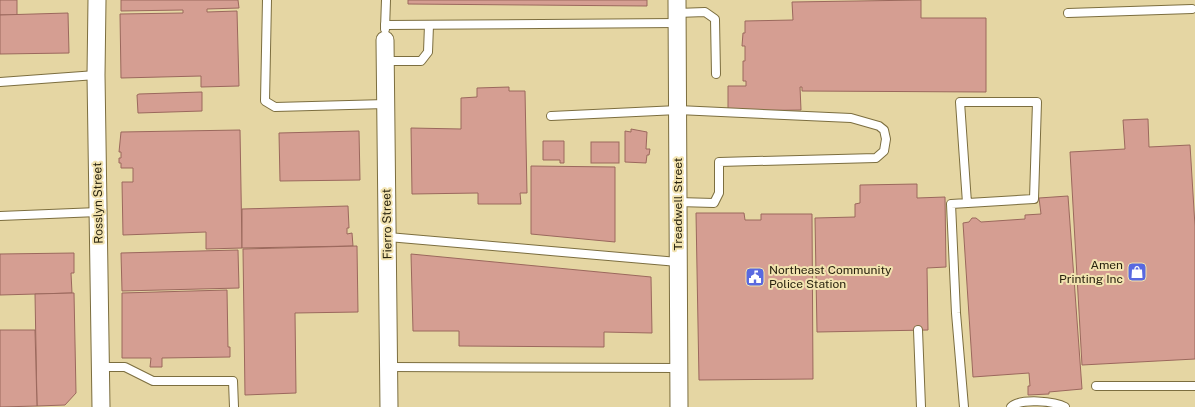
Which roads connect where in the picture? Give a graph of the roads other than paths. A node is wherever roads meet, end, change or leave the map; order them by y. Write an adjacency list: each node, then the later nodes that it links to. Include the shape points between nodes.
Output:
1 (97, 0): 11 (street, Rosslyn Street)
2 (267, 0): 13 (lane, via 265,101 275,107)
3 (386, 0): 8 (lane)
4 (1192, 9): 6 (lane)
5 (677, 12): 7 (lane); 10 (lane, via 705,12 715,19); 14 (street, Treadwell Street)
6 (1068, 13)
7 (429, 25): 8 (lane); 9 (lane, via 428,52 420,60)
8 (385, 33): 9 (street, Fierro Street)
9 (385, 61): 13 (street, Fierro Street)
10 (716, 74)
11 (96, 75): 12 (lane); 18 (street, Rosslyn Street)
12 (0, 82)
13 (386, 104): 20 (street, Fierro Street)
14 (678, 110): 15 (lane); 16 (street, Treadwell Street); 16 (lane, via 851,118 879,126 884,130 886,139 884,150 876,158 719,162 719,193 714,203)
15 (551, 116)
16 (678, 202): 21 (street, Treadwell Street)
17 (967, 203): 17 (lane, via 1034,199 1037,102 960,102); 33 (lane, via 951,204)
18 (98, 212): 19 (lane); 23 (street, Rosslyn Street)
19 (0, 216)
20 (388, 237): 21 (lane); 24 (street, Fierro Street)
21 (678, 262): 25 (street, Treadwell Street)
22 (918, 330): 32 (lane)
23 (100, 367): 28 (street, Rosslyn Street); 29 (lane, via 125,367 153,381 233,381)
24 (389, 367): 25 (lane); 30 (street, Fierro Street)
25 (679, 368): 31 (street, Treadwell Street)
26 (1096, 386): 27 (lane)
27 (1195, 386)
28 (101, 407)
29 (234, 407)
30 (389, 407)
31 (679, 407)
32 (922, 407)
33 (964, 407)
34 (1011, 407): 35 (lane, via 1026,402 1054,402)
35 (1065, 407)

